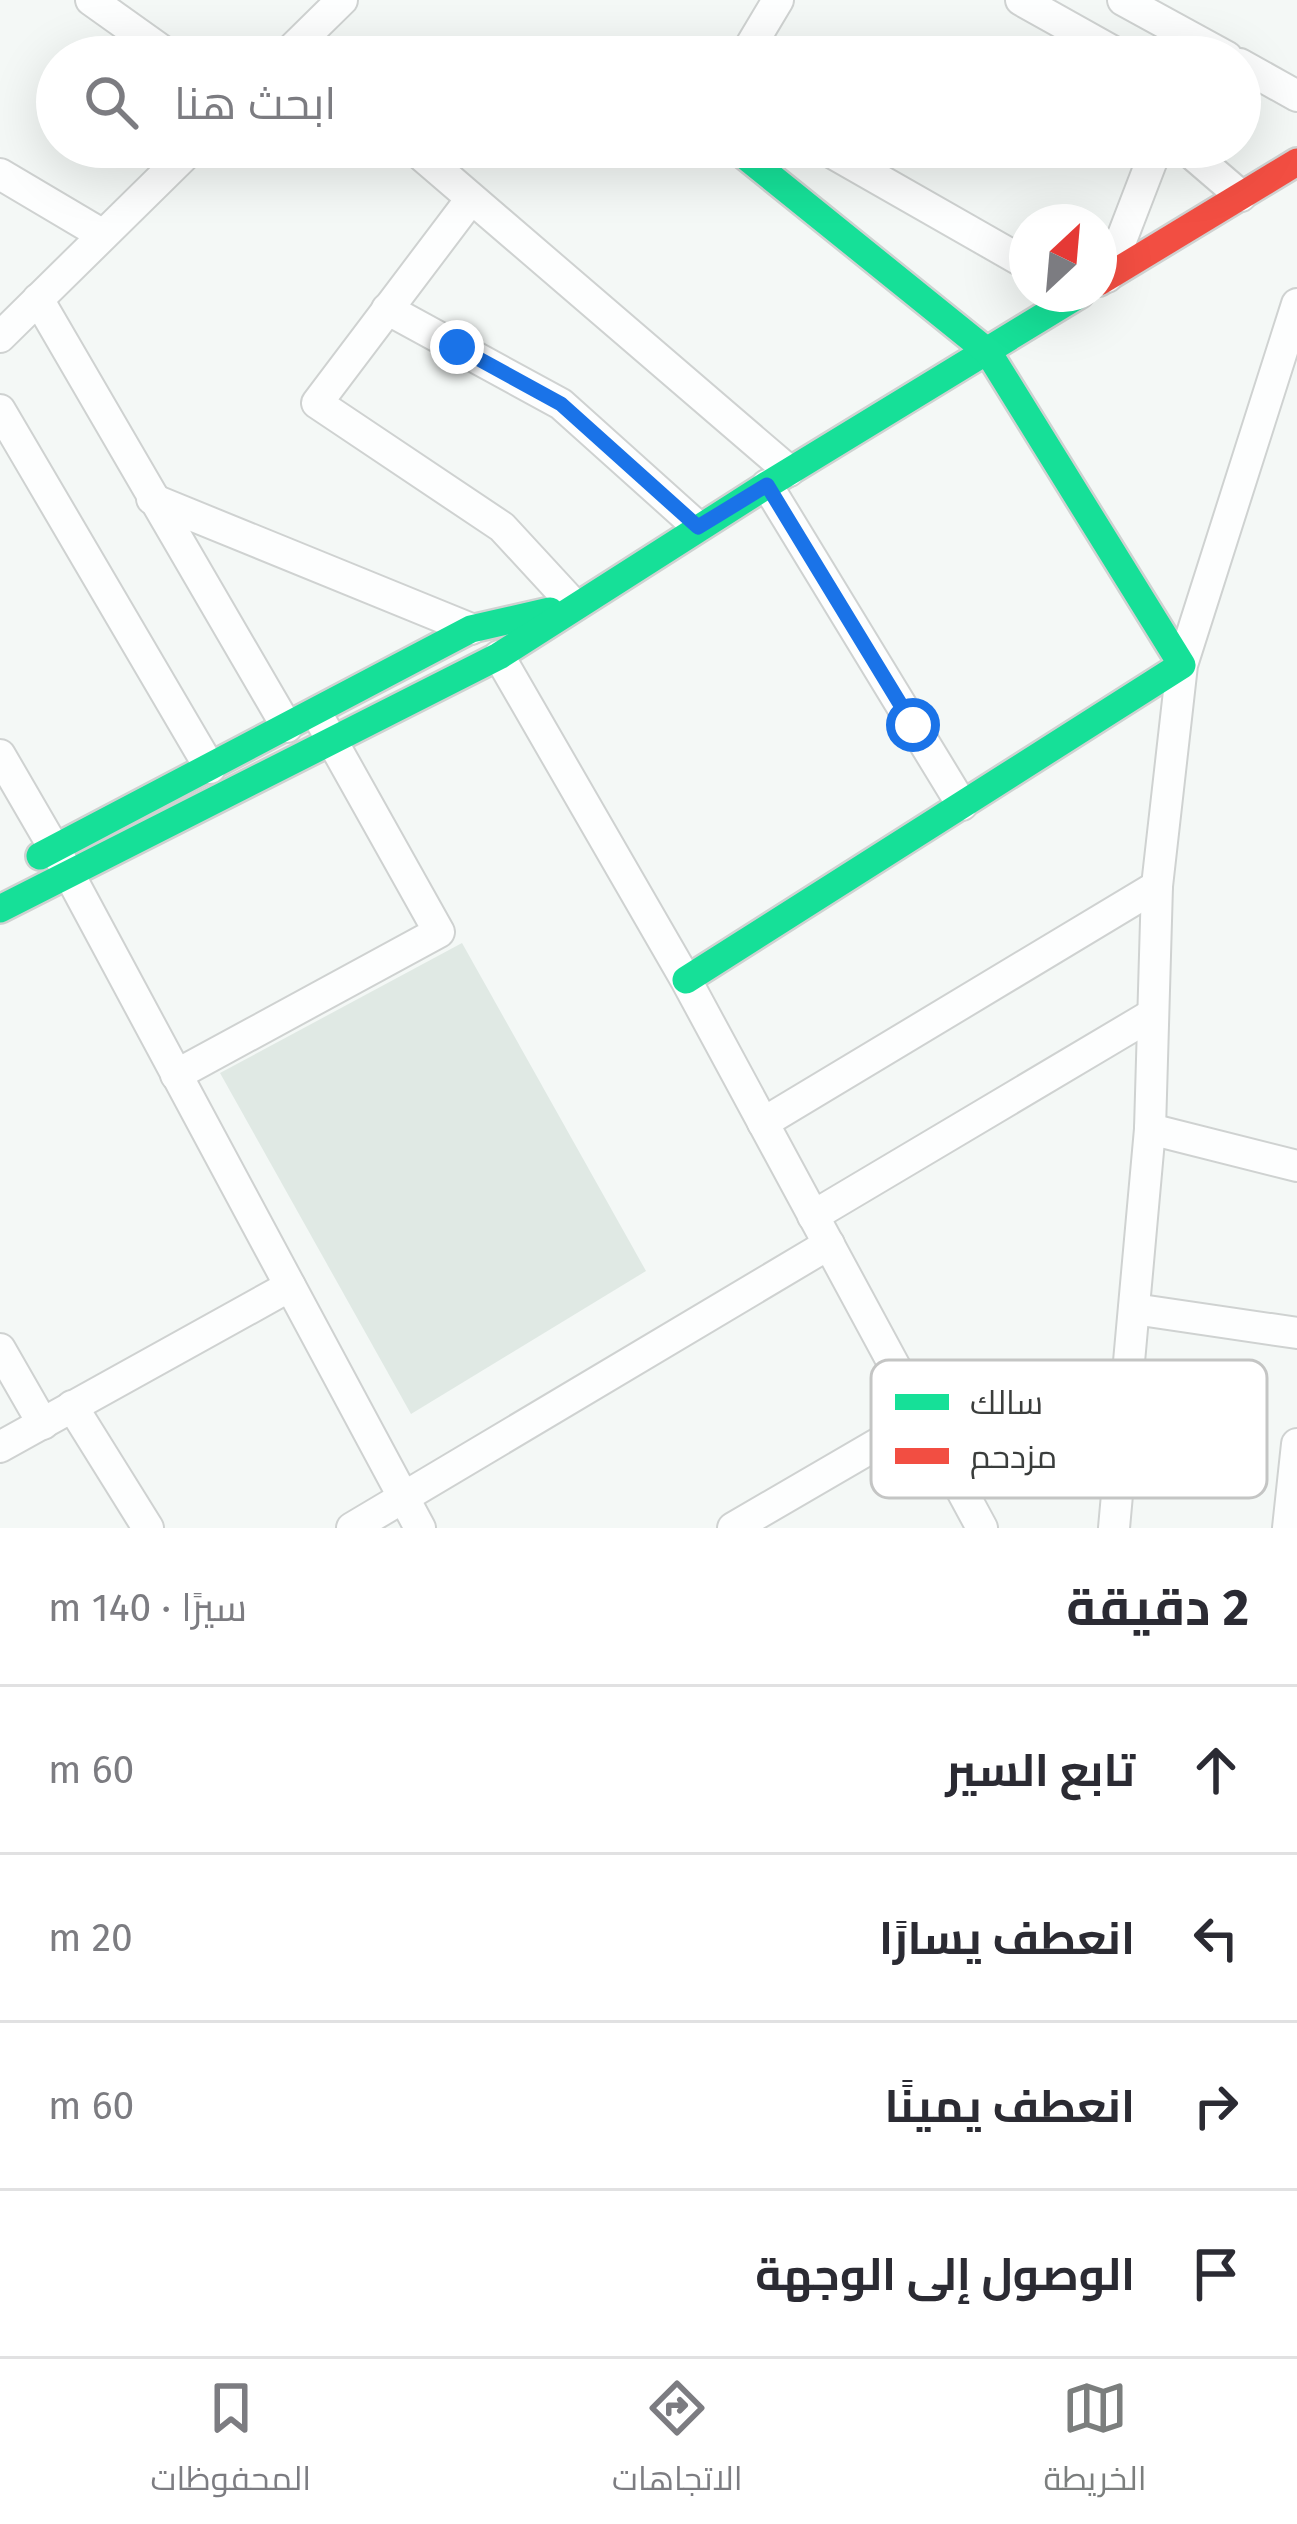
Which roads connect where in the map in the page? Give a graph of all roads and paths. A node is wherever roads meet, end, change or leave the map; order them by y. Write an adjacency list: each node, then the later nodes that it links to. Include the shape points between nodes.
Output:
1 (91, 0): 6 (street)
2 (778, 0): 8 (street)
3 (1021, 0): 9 (street)
4 (1123, 0): 10 (street)
5 (334, 2): 7 (street)
6 (142, 36)
7 (309, 36)
8 (757, 36)
9 (1085, 36)
10 (1189, 36)
11 (1261, 76): 12 (street)
12 (1297, 96)
13 (1297, 162): 21 (street)
14 (172, 168): 23 (street)
15 (435, 168): 22 (street)
16 (760, 168): 32 (street)
17 (859, 168): 25 (street)
18 (1148, 168): 24 (street)
19 (1208, 168): 21 (street)
20 (0, 174): 23 (street)
21 (1241, 196): 26 (street)
22 (470, 199): 29 (street); 34 (street)
23 (104, 235): 27 (street)
24 (1117, 245)
25 (1009, 254)
26 (1117, 271)
27 (38, 298): 31 (street); 35 (street)
28 (1297, 304): 40 (street)
29 (387, 309): 36 (street, via 561,404); 37 (street, via 317,403 502,527)
30 (1051, 312): 32 (street)
31 (0, 337)
32 (988, 352): 34 (street); 40 (street)
33 (0, 410): 45 (street)
34 (778, 478): 36 (street); 46 (street)
35 (152, 499): 38 (street); 42 (street)
36 (698, 527): 37 (street)
37 (574, 605): 38 (street); 39 (street)
38 (471, 629): 41 (street)
39 (500, 656): 43 (street); 51 (street)
40 (1182, 665): 46 (street); 49 (street)
41 (316, 712): 42 (street); 43 (street)
42 (287, 728): 45 (street)
43 (332, 742): 47 (street); 53 (street, via 439,932)
44 (0, 755): 47 (street)
45 (210, 768): 47 (street)
46 (962, 805): 51 (street)
47 (61, 862): 48 (street); 50 (street); 53 (street)
48 (18, 868)
49 (1157, 886): 52 (street); 54 (street)
50 (0, 909)
51 (686, 980): 54 (street)
52 (1153, 1014): 55 (street); 57 (street)
53 (176, 1075): 59 (street)
54 (763, 1123): 57 (street)
55 (1150, 1129): 56 (street); 60 (street)
56 (1297, 1166)
57 (813, 1216): 58 (street)
58 (829, 1244): 63 (street); 72 (street)
59 (290, 1286): 65 (street); 72 (street)
60 (1134, 1310): 61 (street); 64 (street)
61 (1297, 1333)
62 (0, 1349): 66 (street)
63 (891, 1360)
64 (1129, 1360)
65 (72, 1406): 66 (street); 74 (street)
66 (43, 1424): 68 (street)
67 (1297, 1444): 79 (street)
68 (0, 1447)
69 (871, 1448): 73 (street)
70 (966, 1498): 77 (street)
71 (1117, 1498): 78 (street)
72 (404, 1499): 75 (street); 76 (street)
73 (738, 1527)
74 (148, 1528)
75 (352, 1528)
76 (420, 1528)
77 (982, 1528)
78 (1114, 1528)
79 (1288, 1528)

